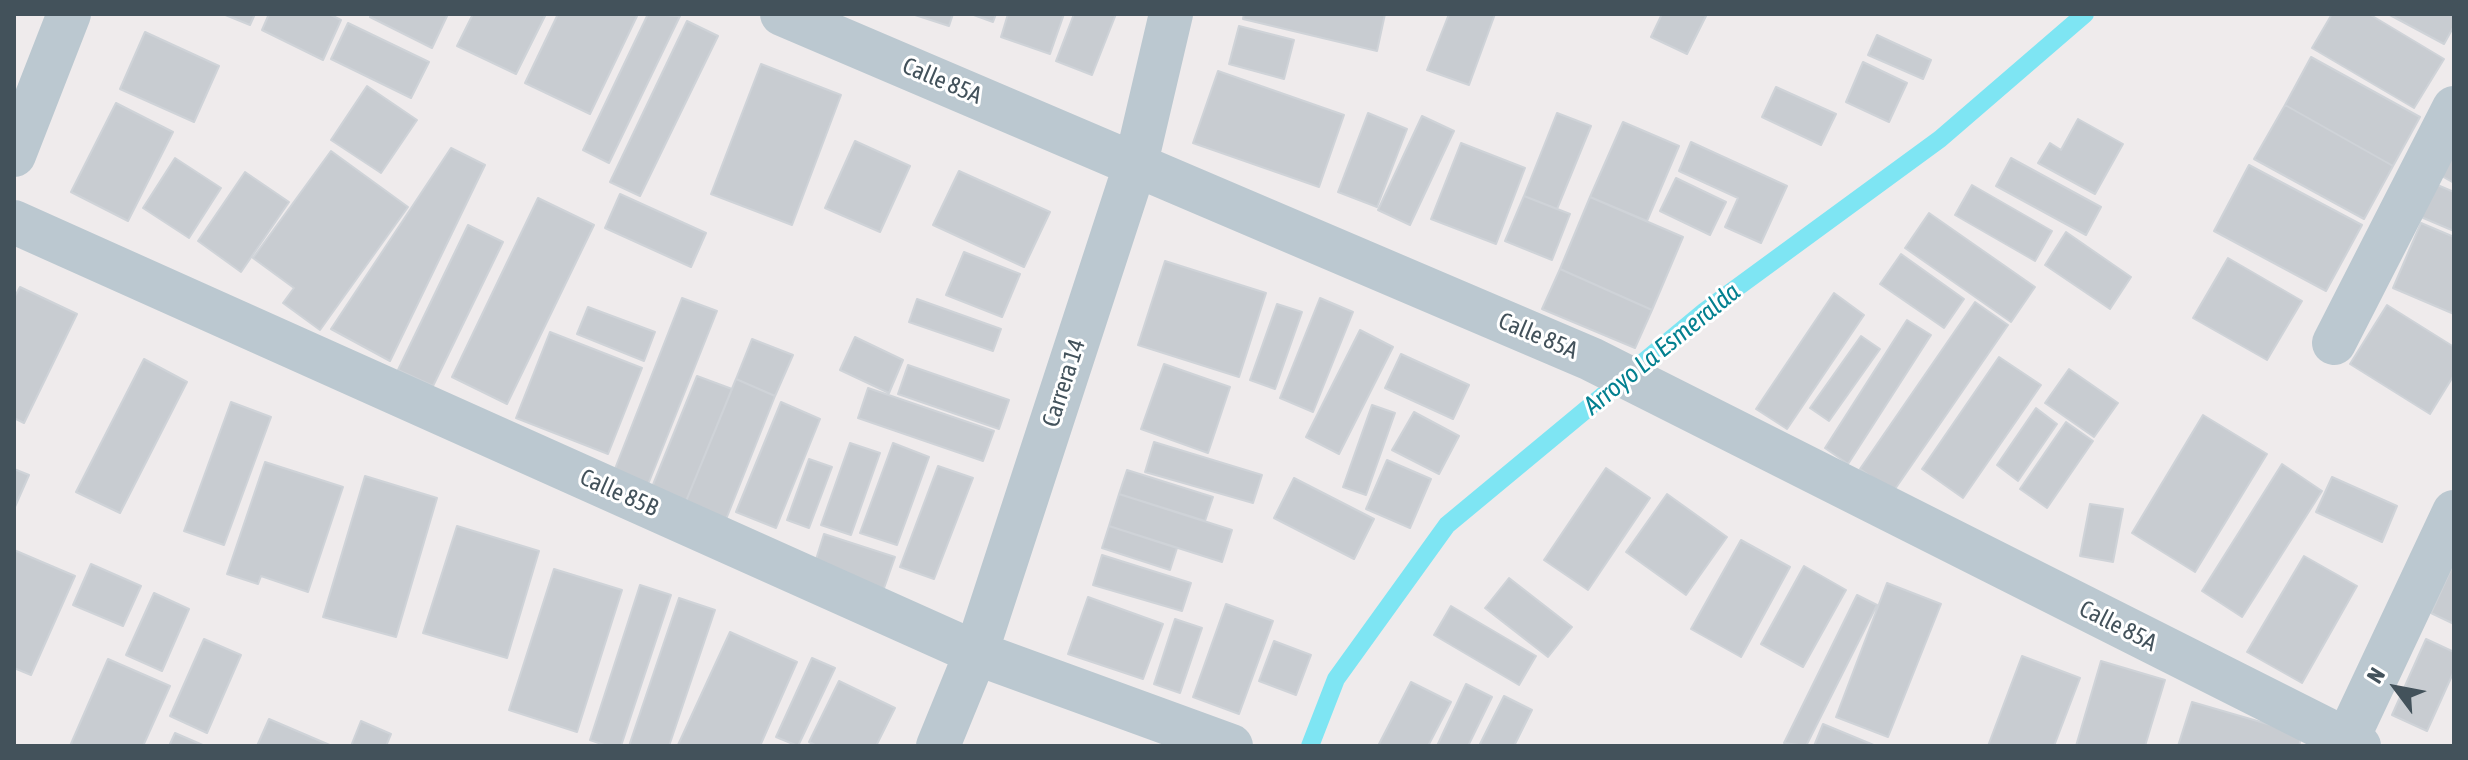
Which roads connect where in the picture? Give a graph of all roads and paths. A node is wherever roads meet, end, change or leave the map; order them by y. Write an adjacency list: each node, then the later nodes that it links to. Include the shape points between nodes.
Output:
1 (69, 14): 5 (street)
2 (782, 14): 6 (street, Calle 85A)
3 (1171, 14): 6 (street, Carrera 14)
4 (2454, 108): 8 (street)
5 (14, 155)
6 (1136, 163): 10 (street, Carrera 14); 11 (street, Calle 85A, via 1591,359)
7 (14, 222): 10 (street, Calle 85B)
8 (2334, 343)
9 (2454, 512): 11 (street)
10 (976, 653): 12 (street, Carrera 14); 13 (street, Calle 85B)
11 (2350, 744)
12 (938, 746)
13 (1231, 746)

